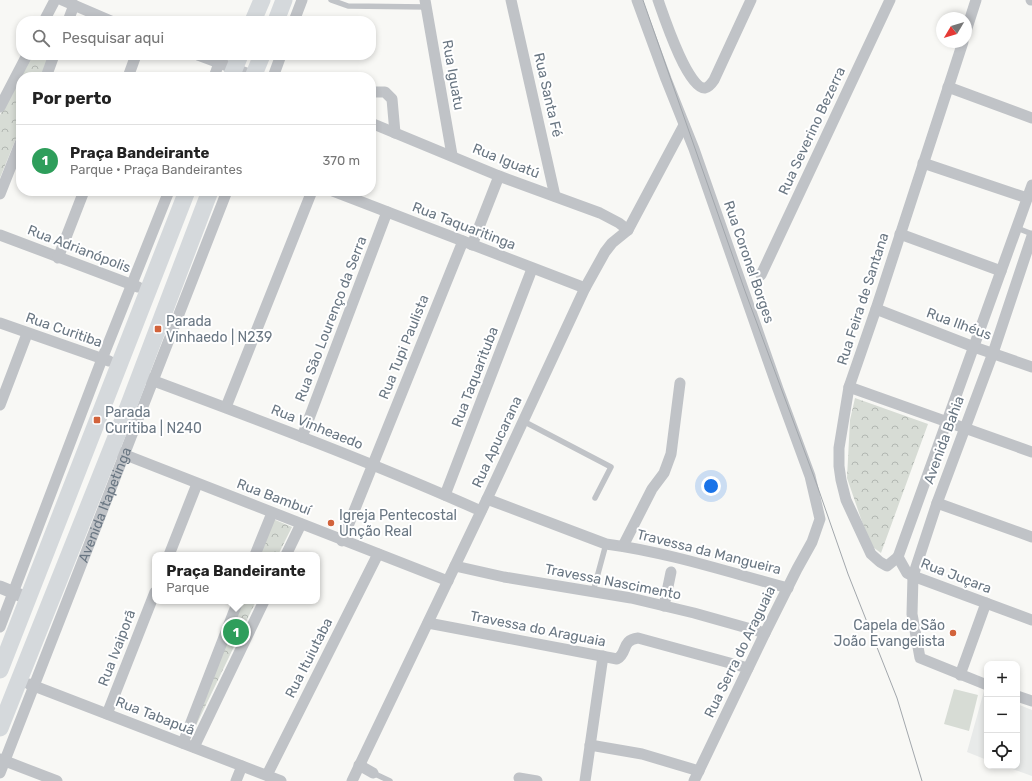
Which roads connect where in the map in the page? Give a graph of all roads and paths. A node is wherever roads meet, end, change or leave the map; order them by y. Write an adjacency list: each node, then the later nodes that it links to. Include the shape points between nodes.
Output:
1 (55, 0): 16 (street)
2 (62, 0): 14 (street)
3 (262, 0): 19 (main road)
4 (284, 0): 20 (main road)
5 (302, 0): 21 (street)
6 (331, 0): 13 (lane, via 348,6)
7 (511, 0): 58 (street, Rua Santa Fé)
8 (637, 0): 43 (street, Rua Coronel Borges)
9 (658, 0): 10 (street, via 680,57 701,88 706,88 714,80)
10 (751, 0)
11 (890, 0): 72 (street, Rua Severino Bezerra)
12 (976, 0): 15 (street)
13 (425, 3): 46 (street, Rua Iguatu)
14 (74, 5): 17 (street); 18 (street)
15 (972, 12)
16 (47, 16)
17 (70, 16)
18 (99, 16)
19 (255, 16)
20 (278, 16)
21 (296, 16)
22 (961, 48): 38 (street, Rua Feira de Santana)
23 (24, 60): 30 (street)
24 (52, 60): 31 (street)
25 (134, 60): 32 (street)
26 (213, 60): 29 (street)
27 (260, 60): 35 (main road)
28 (279, 60): 36 (street)
29 (231, 66): 33 (street); 34 (street)
30 (18, 72)
31 (48, 72)
32 (130, 72)
33 (222, 72)
34 (244, 72)
35 (257, 72)
36 (275, 72)
37 (16, 76): 40 (street)
38 (948, 87): 41 (street); 47 (street, Rua Feira de Santana)
39 (376, 92): 44 (street, via 385,92 392,99)
40 (0, 107)
41 (1032, 118)
42 (376, 125): 44 (street, Rua Iguatú)
43 (684, 125): 64 (street, Rua Apucarana); 105 (street, Rua Coronel Borges, via 810,476 820,519)
44 (394, 133): 46 (street, Rua Iguatú)
45 (16, 153): 50 (street)
46 (452, 155): 48 (street, Rua Iguatú)
47 (923, 163): 59 (street); 65 (street, Rua Feira de Santana)
48 (499, 176): 58 (street, Rua Iguatú); 68 (street, Rua Tupi Paulista)
49 (1032, 185): 59 (street, Avenida Bahia)
50 (0, 194)
51 (82, 196): 69 (street)
52 (168, 196): 73 (street)
53 (185, 196): 60 (main road)
54 (208, 196): 62 (main road, Avenida Itapetinga)
55 (225, 196): 83 (street, Avenida Itapetinga)
56 (310, 196): 87 (street)
57 (346, 196): 61 (street, Rua Taquaritinga)
58 (555, 196): 64 (street, Rua Iguatú, via 600,213)
59 (1027, 198): 63 (street, Avenida Bahia)
60 (179, 211): 62 (main road); 73 (main road)
61 (387, 212): 68 (street, Rua Taquaritinga); 91 (street, Rua São Lourenço da Serra)
62 (199, 219): 83 (main road, Avenida Itapetinga)
63 (1017, 228): 67 (lane); 71 (street, Avenida Bahia)
64 (628, 230): 74 (street, Rua Apucarana, via 605,252)
65 (900, 234): 71 (street); 75 (street, Rua Feira de Santana)
66 (0, 235): 69 (street, Rua Adrianópolis)
67 (1032, 235): 79 (street, Avenida Bahia)
68 (468, 243): 70 (street, Rua Taquaritinga); 94 (street, Rua Tupi Paulista)
69 (58, 258): 73 (street, Rua Adrianópolis)
70 (532, 269): 74 (street, Rua Taquaritinga); 96 (street, Rua Taquarituba)
71 (1000, 271): 78 (street, Avenida Bahia)
72 (761, 275)
73 (140, 288): 80 (street); 81 (main road)
74 (585, 288): 88 (street, Rua Apucarana)
75 (876, 309): 78 (street, Rua Ilhéus); 85 (street, Rua Feira de Santana)
76 (0, 323): 77 (street, Rua Curitiba)
77 (27, 334): 80 (street, Rua Curitiba); 86 (street)
78 (974, 347): 79 (street, Rua Ilhéus); 89 (street, Avenida Bahia)
79 (993, 353): 82 (street, Rua Ilhéus); 90 (street, Avenida Bahia)
80 (102, 359): 81 (street, Rua Curitiba); 122 (street)
81 (119, 364): 102 (main road)
82 (1032, 367)
83 (147, 378): 87 (street, Rua Vinheaedo); 92 (main road, Avenida Itapetinga)
84 (680, 383): 109 (street, Travessa da Mangueira, via 672,454)
85 (849, 387): 89 (street); 114 (street, Rua Feira de Santana, via 839,448 839,466 846,500 871,554 887,566)
86 (0, 405)
87 (226, 407): 91 (street, Rua Vinheaedo)
88 (523, 421): 97 (lane, via 611,467); 98 (street, Rua Apucarana)
89 (946, 421): 90 (street); 114 (street, Avenida Bahia)
90 (964, 428): 93 (street); 99 (street, Avenida Bahia)
91 (302, 437): 94 (street, Rua Vinheaedo)
92 (118, 452): 95 (street, Rua Bambuí); 104 (main road, Avenida Itapetinga); 138 (street, Avenida Itapetinga)
93 (1032, 452)
94 (372, 465): 96 (street, Rua Vinheaedo); 107 (street, Rua Tupi Paulista)
95 (197, 484): 101 (street, Rua Bambuí); 110 (street)
96 (445, 495): 100 (street, Rua Vinheaedo)
97 (595, 498)
98 (487, 499): 100 (street, Rua Apucarana); 108 (street, Travessa da Mangueira)
99 (937, 503): 106 (street); 117 (street, Avenida Bahia)
100 (482, 511): 115 (street, Rua Apucarana)
101 (272, 513): 103 (street, Rua Bambuí); 111 (street)
102 (58, 521): 104 (main road); 122 (main road)
103 (301, 524): 107 (street, Rua Bambuí); 112 (street)
104 (79, 531): 136 (main road, Avenida Itapetinga)
105 (814, 537): 120 (street, Rua Serra do Araguaia)
106 (1032, 538)
107 (342, 541): 113 (street, Rua Bambuí)
108 (606, 544): 109 (street, Travessa da Mangueira); 121 (lane)
109 (623, 546): 120 (street, Travessa da Mangueira)
110 (170, 552)
111 (256, 552)
112 (287, 552)
113 (378, 554): 118 (street, Rua Bambuí); 151 (street, Rua Ituiutaba)
114 (898, 557): 117 (street, Rua Juçara, via 907,573)
115 (455, 566): 118 (street, Rua Apucarana); 121 (street, Travessa Nascimento)
116 (671, 572): 127 (street)
117 (913, 576): 124 (street, Rua Juçara); 135 (street, Avenida Bahia, via 912,614 920,658)
118 (448, 581): 129 (street, Rua Apucarana)
119 (0, 587): 122 (street)
120 (788, 588): 131 (street, Rua Serra do Araguaia)
121 (593, 592): 127 (street, Travessa Nascimento)
122 (21, 595): 130 (street); 134 (main road); 136 (main road, via 32,599 38,605 39,613 18,670)
123 (152, 600): 141 (street, Rua Ivaiporã)
124 (986, 603): 128 (street, Rua Juçara); 135 (street)
125 (237, 604): 143 (street)
126 (263, 604): 145 (street)
127 (664, 606): 131 (street, Travessa Nascimento)
128 (1032, 620)
129 (428, 623): 132 (street, Travessa do Araguaia); 147 (street, Rua Apucarana)
130 (0, 627)
131 (765, 633): 133 (street, Rua Serra do Araguaia)
132 (602, 656): 133 (street, Travessa do Araguaia, via 618,659 629,641 638,638); 144 (street)
133 (748, 668): 152 (street, Rua Serra do Araguaia)
134 (0, 670)
135 (960, 675): 137 (street)
136 (19, 680): 138 (street, Rua Tabapuã); 142 (main road, Avenida Itapetinga)
137 (984, 684)
138 (35, 686): 141 (street, Rua Tabapuã); 146 (street, Avenida Itapetinga)
139 (1020, 697): 140 (street)
140 (1032, 701)
141 (107, 714): 143 (street, Rua Tabapuã)
142 (0, 728)
143 (182, 743): 145 (street, Rua Tabapuã)
144 (590, 744): 152 (street, via 642,754); 160 (street)
145 (194, 747): 148 (street, Rua Tabapuã)
146 (2, 760): 150 (street, Avenida Itapetinga); 154 (street)
147 (359, 765): 149 (street); 157 (street, Rua Apucarana)
148 (242, 766): 151 (street, Rua Tabapuã); 155 (street)
149 (373, 772): 158 (lane)
150 (0, 773)
151 (266, 775): 156 (street, Rua Tabapuã)
152 (697, 776)
153 (519, 778): 159 (street)
154 (57, 781)
155 (236, 781)
156 (281, 781)
157 (352, 781)
158 (390, 781)
159 (537, 781)
160 (585, 781)

